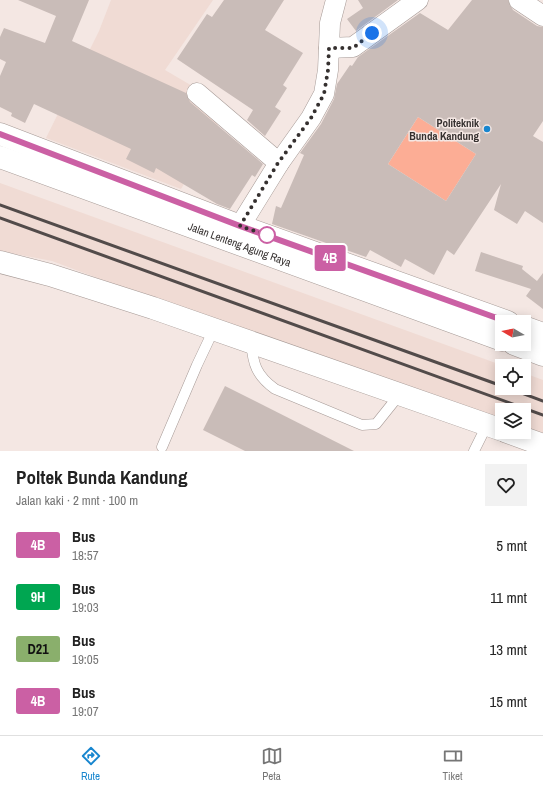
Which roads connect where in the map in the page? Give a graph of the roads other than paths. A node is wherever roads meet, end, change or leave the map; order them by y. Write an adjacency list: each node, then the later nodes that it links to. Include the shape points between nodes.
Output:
1 (336, 0): 5 (street, via 330,23)
2 (418, 0): 5 (street, via 353,48)
3 (519, 0): 4 (street)
4 (543, 16)
5 (329, 48): 9 (street, via 324,94 311,118)
6 (197, 93): 9 (street)
7 (0, 134): 10 (main road)
8 (0, 157): 16 (main road, Jalan Lenteng Agung Raya)
9 (278, 163): 10 (street)
10 (240, 226): 12 (main road)
11 (0, 262): 13 (main road, via 50,275)
12 (495, 317)
13 (214, 330): 17 (main road); 24 (lane)
14 (531, 330): 15 (main road)
15 (543, 334)
16 (495, 337)
17 (251, 342): 20 (main road); 20 (lane, via 256,370 264,382 362,425 376,424)
18 (531, 350): 19 (main road)
19 (543, 355)
20 (400, 394): 21 (main road)
21 (494, 428): 25 (lane)
22 (528, 439): 23 (main road)
23 (543, 444)
24 (162, 447)
25 (474, 451)

